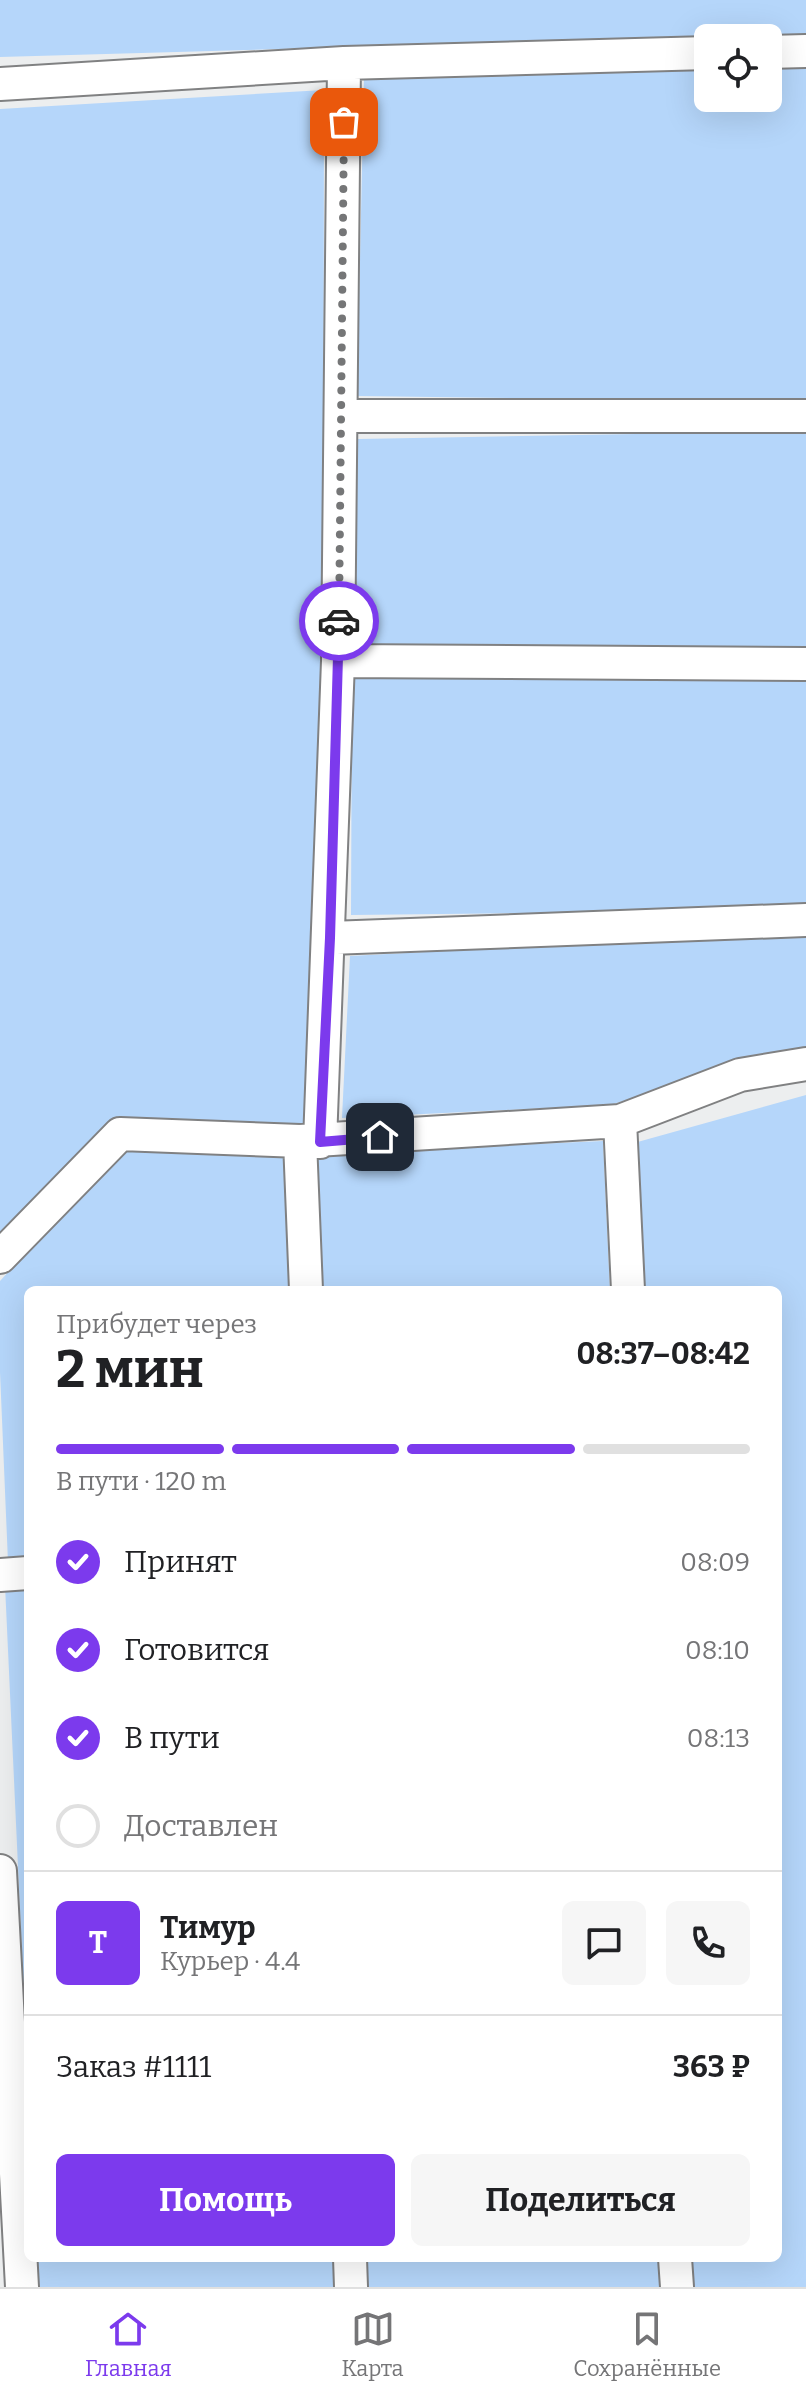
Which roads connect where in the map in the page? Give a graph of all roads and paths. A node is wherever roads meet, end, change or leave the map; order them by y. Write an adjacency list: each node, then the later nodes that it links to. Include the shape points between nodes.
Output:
1 (806, 51): 2 (lane)
2 (782, 52)
3 (694, 53): 4 (lane)
4 (344, 63): 5 (lane); 6 (lane)
5 (0, 84)
6 (342, 416): 7 (lane); 8 (lane)
7 (806, 416)
8 (338, 661): 9 (lane); 11 (lane)
9 (806, 664)
10 (806, 920): 11 (lane)
11 (330, 938): 14 (lane)
12 (806, 1064): 13 (lane, via 740,1075)
13 (620, 1121): 14 (lane); 17 (lane)
14 (310, 1142): 15 (lane, via 120,1134); 16 (lane)
15 (0, 1257)
16 (306, 1286)
17 (628, 1286)
18 (24, 1573): 19 (lane)
19 (0, 1575)
20 (0, 1871): 23 (lane)
21 (350, 2262): 24 (lane)
22 (675, 2262): 25 (lane)
23 (22, 2287)
24 (351, 2287)
25 (677, 2287)

